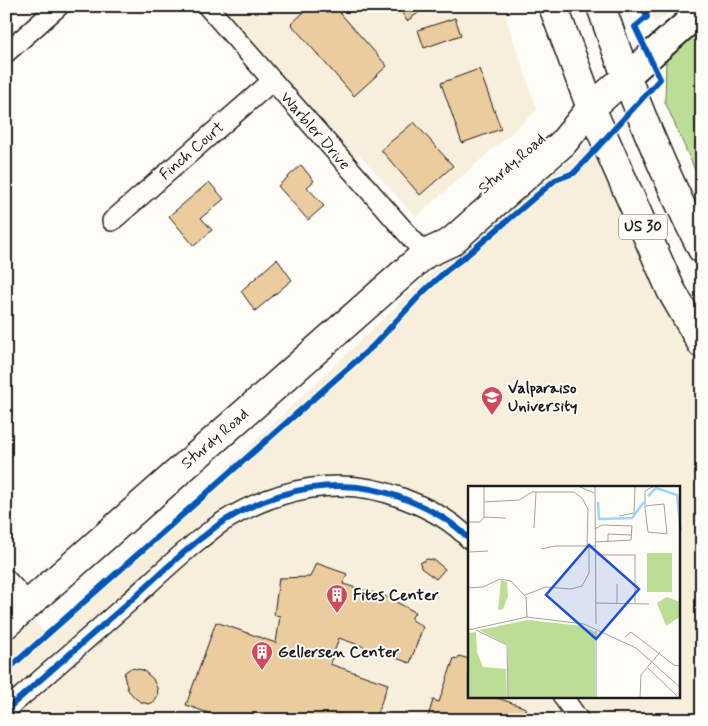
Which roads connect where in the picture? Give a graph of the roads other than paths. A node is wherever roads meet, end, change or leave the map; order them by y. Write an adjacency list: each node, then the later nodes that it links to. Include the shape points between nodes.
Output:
1 (59, 6): 6 (street)
2 (206, 6): 8 (street, Warbler Drive)
3 (553, 6): 9 (main road, US 30)
4 (601, 6): 7 (main road, US 30)
5 (702, 10): 7 (street, Sturdy Road)
6 (6, 53)
7 (626, 78): 9 (main road, Sturdy Road); 11 (main road, US 30, via 680,206)
8 (271, 82): 10 (street, Finch Court); 12 (street, Warbler Drive)
9 (590, 108): 12 (main road, Sturdy Road, via 563,143 450,242); 13 (main road, US 30, via 671,290)
10 (112, 221)
11 (702, 248)
12 (425, 254): 16 (main road, Sturdy Road)
13 (702, 344)
14 (468, 538): 19 (street, via 444,518 417,504 386,492 356,486 319,486 252,506 223,522 186,551)
15 (6, 579): 16 (street)
16 (29, 604): 17 (main road, Sturdy Road)
17 (6, 624)
18 (564, 698): 21 (street)
19 (6, 712): 20 (street)
20 (12, 720)
21 (580, 720)

